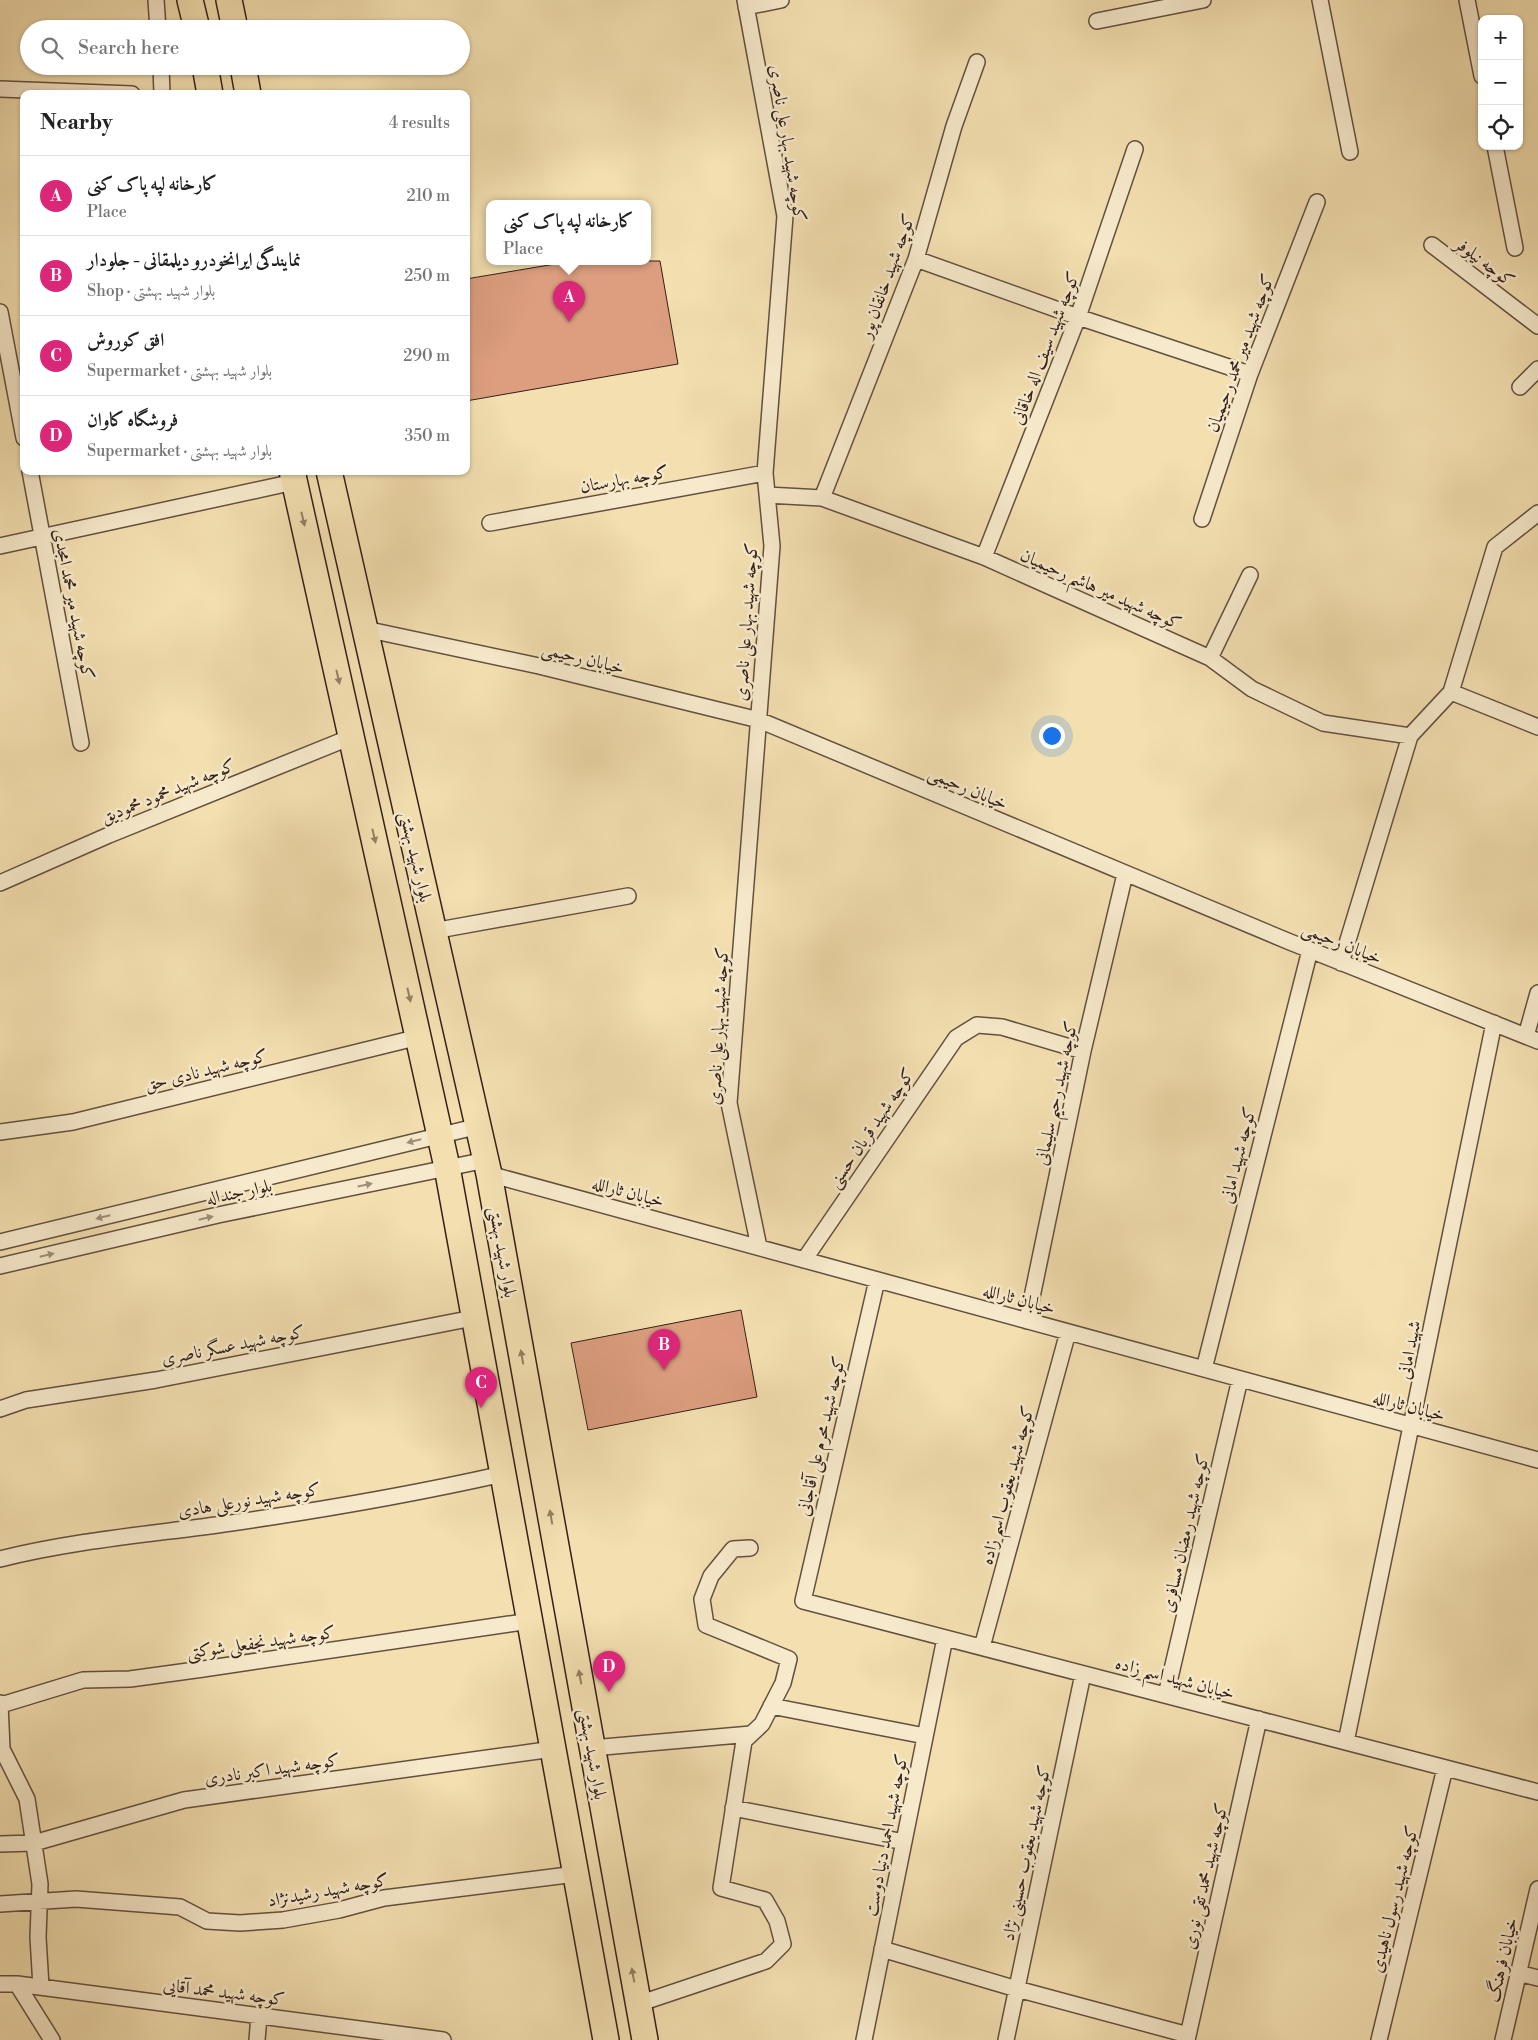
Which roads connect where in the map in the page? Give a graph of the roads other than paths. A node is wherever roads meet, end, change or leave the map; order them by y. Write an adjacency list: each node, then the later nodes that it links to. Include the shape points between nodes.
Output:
1 (156, 0): 9 (street)
2 (190, 0): 10 (main road)
3 (229, 0): 11 (main road)
4 (781, 0): 8 (street)
5 (1203, 0): 12 (street)
6 (1320, 0): 25 (street)
7 (1467, 0): 13 (street)
8 (746, 4): 37 (street, کوچه شهید بهار علی ناصری, via 784,216)
9 (157, 20)
10 (194, 20)
11 (233, 20)
12 (1097, 21)
13 (1479, 60)
14 (977, 62): 29 (street, کوچه شهید خانقان پور, via 954,126)
15 (161, 75): 20 (street)
16 (206, 75): 21 (main road)
17 (244, 75): 22 (main road)
18 (0, 89): 19 (street)
19 (26, 90)
20 (162, 90)
21 (209, 90)
22 (247, 90)
23 (1135, 149): 31 (street, کوچه شهید سیف اله خاقانی)
24 (1496, 150): 28 (street)
25 (1350, 152)
26 (1317, 202): 34 (street, کوچه شهید میر محمد رحیمیان)
27 (1432, 246): 32 (street, کوچه نیلوفر)
28 (1515, 248)
29 (916, 259): 31 (street); 42 (street, کوچه شهید خانقان پور)
30 (0, 312): 36 (street)
31 (1078, 317): 34 (street); 48 (street, کوچه شهید سیف اله خاقانی)
32 (1538, 326)
33 (1538, 369): 35 (street)
34 (1250, 374): 44 (street, کوچه شهید میر محمد رحیمیان)
35 (1520, 387)
36 (20, 417)
37 (765, 473): 41 (street, کوچه شهید بهار علی ناصری); 45 (street, کوچه بهارستان)
38 (31, 475): 46 (street, کوچه شهید میر محمد امجدی)
39 (330, 475): 50 (main road, بلوار شهید بهشتی)
40 (293, 476): 46 (street); 56 (main road, بلوار شهید بهشتی, one-way to 56)
41 (767, 495): 42 (street, کوچه شهید میر هاشم رحیمیان); 53 (street, کوچه شهید بهار علی ناصری, via 772,546)
42 (822, 498): 48 (street, کوچه شهید میر هاشم رحیمیان)
43 (1538, 513): 52 (street, via 1496,547)
44 (1202, 519)
45 (490, 522)
46 (42, 537): 47 (street); 57 (street, کوچه شهید میر محمد امجدی)
47 (0, 546)
48 (984, 557): 51 (street, کوچه شهید میر هاشم رحیمیان)
49 (1250, 575): 51 (street)
50 (365, 629): 53 (street, خیابان رحیمی, via 539,666); 61 (main road, بلوار شهید بهشتی)
51 (1210, 658): 55 (street, کوچه شهید میر هاشم رحیمیان, via 1252,689 1323,723)
52 (1452, 692): 54 (street); 55 (street)
53 (759, 720): 58 (street, خیابان رحیمی); 77 (street, کوچه شهید بهار علی ناصری, via 730,1103)
54 (1538, 727)
55 (1410, 736): 63 (street)
56 (352, 737): 59 (street, کوچه شهید محمود محمودیق, via 109,835); 66 (main road, بلوار شهید بهشتی, one-way to 66)
57 (81, 743)
58 (1126, 874): 62 (street, خیابان رحیمی); 68 (street, کوچه شهید رحیم سلیمانی)
59 (0, 883)
60 (628, 896): 61 (street)
61 (433, 931): 69 (main road, بلوار شهید بهشتی)
62 (1310, 950): 63 (street, خیابان رحیمی); 84 (street, کوچه شهید امانی)
63 (1341, 963): 65 (street, خیابان رحیمی)
64 (1538, 993): 67 (street)
65 (1494, 1023): 67 (street, خیابان رحیمی); 87 (street, شهید امانی)
66 (419, 1037): 70 (street, کوچه شهید نادی حق, via 74,1122); 71 (main road, بلوار شهید بهشتی)
67 (1532, 1039)
68 (1083, 1051): 78 (street, کوچه شهید قربان حسنی, via 1022,1031 977,1025 956,1038); 82 (street, کوچه شهید رحیم سلیمانی)
69 (479, 1126): 71 (street, بلوار جنداله); 73 (main road, بلوار شهید بهشتی)
70 (0, 1132)
71 (440, 1135): 72 (main road, بلوار شهید بهشتی); 74 (street, بلوار جنداله, one-way to 74)
72 (448, 1167): 73 (street, بلوار جنداله); 75 (street, بلوار جنداله, one-way to 72); 81 (main road, بلوار شهید بهشتی)
73 (488, 1167): 77 (street, خیابان ثارالله); 104 (main road, بلوار شهید بهشتی, one-way to 73)
74 (132, 1210): 75 (street); 76 (street, بلوار جنداله, one-way to 76)
75 (133, 1235): 79 (street, بلوار جنداله, one-way to 75)
76 (0, 1242)
77 (759, 1247): 78 (street, خیابان ثارالله)
78 (804, 1260): 80 (street, خیابان ثارالله)
79 (0, 1266)
80 (877, 1280): 82 (street, خیابان ثارالله); 92 (street, کوچه شهید محرم علی آقاجانی)
81 (473, 1318): 86 (street, کوچه شهید عسگر ناصری, via 156,1380 26,1400); 89 (main road, بلوار شهید بهشتی)
82 (1027, 1321): 83 (street, خیابان ثارالله)
83 (1068, 1332): 84 (street, خیابان ثارالله); 95 (street, کوچه شهید یعقوب اسم زاده)
84 (1204, 1369): 85 (street, خیابان ثارالله)
85 (1240, 1379): 87 (street, خیابان ثارالله); 97 (street, کوچه شهید رمضان مسافری)
86 (0, 1409)
87 (1412, 1426): 88 (street, خیابان ثارالله); 103 (street, شهید امانی)
88 (1538, 1460)
89 (503, 1474): 91 (street, کوچه شهید نورعلی هادی, via 234,1523 40,1549); 93 (main road, بلوار شهید بهشتی)
90 (750, 1548): 99 (street, via 733,1549 711,1576 702,1599 706,1625 790,1659 783,1683)
91 (0, 1559)
92 (803, 1601): 94 (street, خیابان شهید اسم زاده)
93 (530, 1621): 98 (street, کوچه شهید نجفعلی شوکتی, via 130,1679 83,1680); 105 (main road, بلوار شهید بهشتی)
94 (945, 1638): 95 (street, خیابان شهید اسم زاده); 102 (street, کوچه شهید احمد دنیا دوست)
95 (982, 1647): 96 (street, خیابان شهید اسم زاده)
96 (1083, 1674): 97 (street, خیابان شهید اسم زاده); 122 (street, کوچه شهید یعقوب حسینی نژاد)
97 (1166, 1695): 100 (street, خیابان شهید اسم زاده)
98 (0, 1704): 110 (street, via 2,1749 27,1799)
99 (771, 1706): 101 (street, via 762,1724); 102 (street)
100 (1259, 1720): 103 (street, خیابان شهید اسم زاده); 125 (street, کوچه شهید محمد تقی نوری)
101 (750, 1734): 104 (street); 108 (street, via 744,1740)
102 (925, 1736): 109 (street, کوچه شهید احمد دنیا دوست)
103 (1346, 1742): 106 (street, خیابان شهید اسم زاده)
104 (592, 1748): 123 (main road, بلوار شهید بهشتی, one-way to 104)
105 (553, 1749): 110 (street, کوچه شهید اکبر نادری, via 184,1800); 112 (main road, بلوار شهید بهشتی)
106 (1445, 1768): 107 (street, خیابان شهید اسم زاده); 133 (street, کوچه شهید رسول ناهیدی)
107 (1538, 1792)
108 (733, 1808): 109 (street); 123 (street, via 720,1888 764,1900 777,1922 783,1944 766,1961)
109 (904, 1842): 116 (street, کوچه شهید احمد دنیا دوست)
110 (34, 1843): 111 (street, کوچه شهید اکبر نادری); 114 (street)
111 (0, 1844)
112 (576, 1874): 114 (street, کوچه شهید رشیدنژاد, via 384,1898 283,1920 240,1923 207,1921 180,1907 76,1899); 129 (main road, بلوار شهید بهشتی)
113 (1538, 1889): 117 (street, خیابان فرهنگ)
114 (40, 1901): 115 (street, کوچه شهید رشیدنژاد); 121 (street)
115 (0, 1904)
116 (882, 1949): 122 (street); 131 (street, کوچه شهید احمد دنیا دوست)
117 (1518, 1973): 118 (street); 134 (street, خیابان فرهنگ)
118 (1538, 1978)
119 (0, 1984): 120 (street, کوچه شهید محمد آقایی)
120 (17, 1984): 121 (street, کوچه شهید محمد آقایی); 126 (street)
121 (41, 1987): 124 (street, کوچه شهید محمد آقایی)
122 (1016, 1989): 125 (street); 132 (street, کوچه شهید یعقوب حسینی نژاد)
123 (638, 2004): 130 (main road, بلوار شهید بهشتی)
124 (259, 2016): 127 (street); 128 (street, کوچه شهید محمد آقایی)
125 (1187, 2038)
126 (52, 2040)
127 (257, 2040)
128 (443, 2040)
129 (606, 2040)
130 (645, 2040)
131 (864, 2040)
132 (1006, 2040)
133 (1379, 2040)
134 (1502, 2040)

